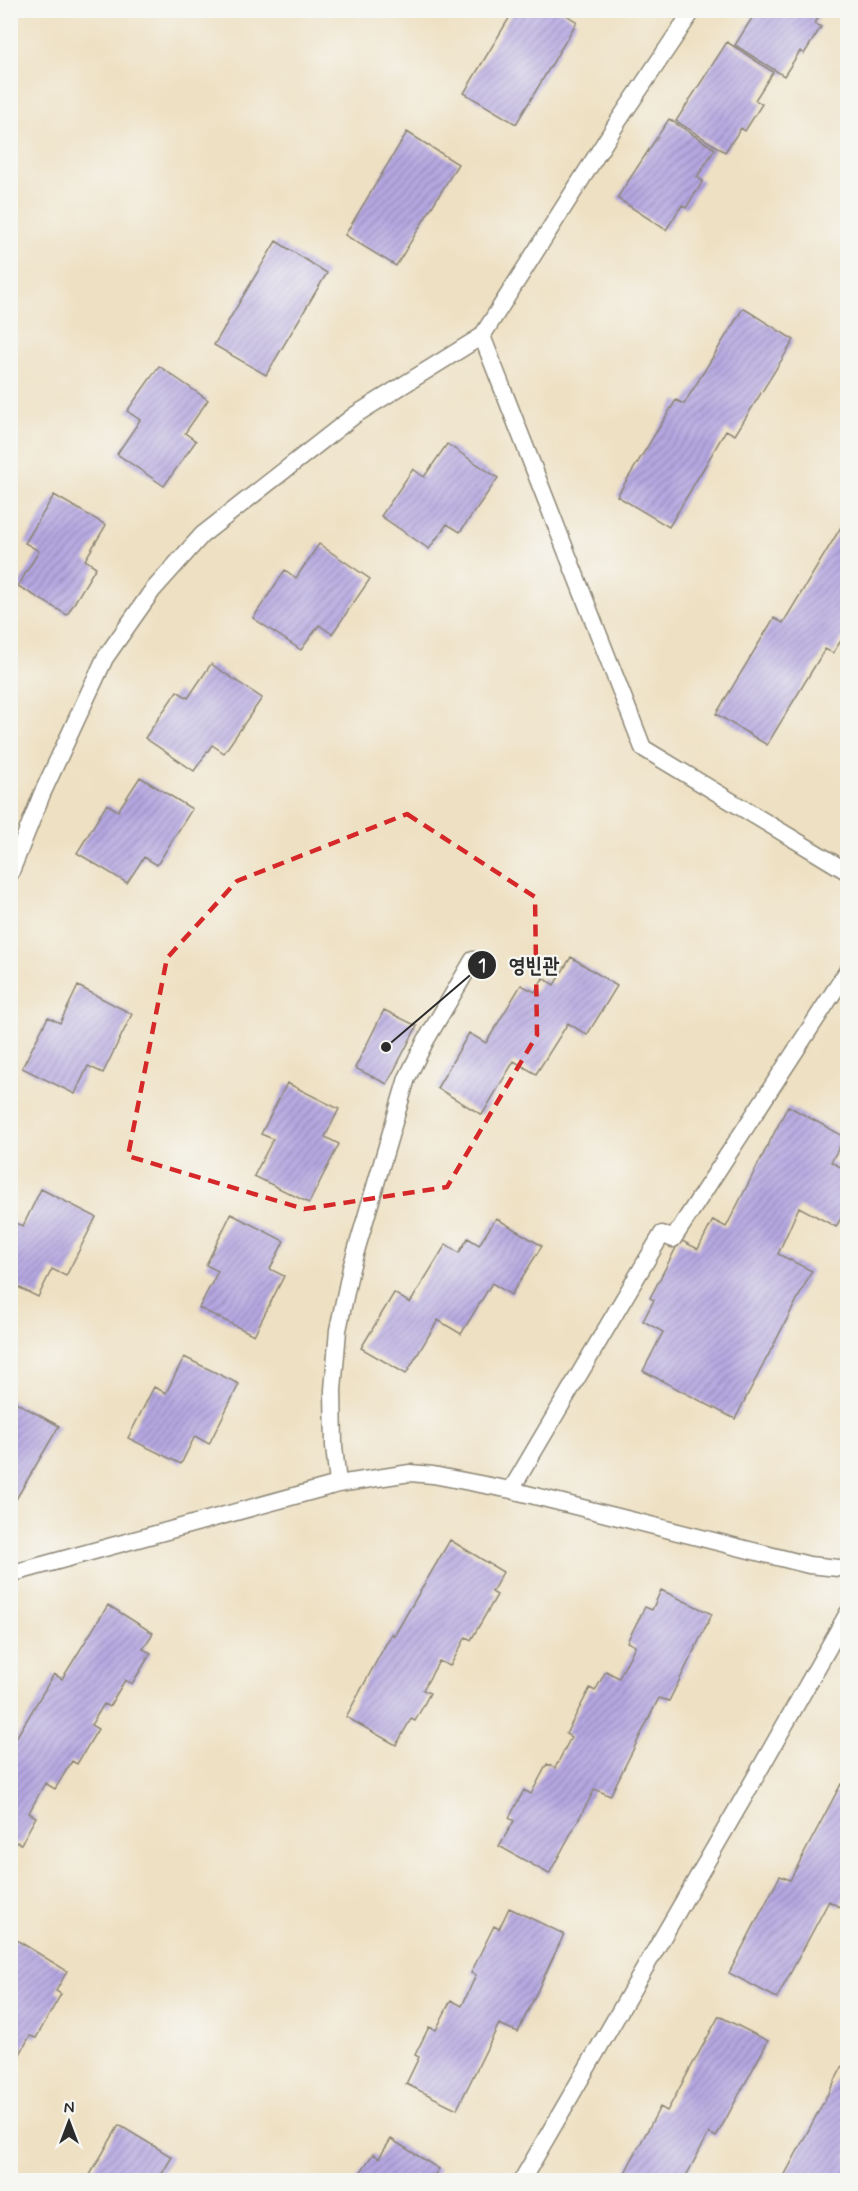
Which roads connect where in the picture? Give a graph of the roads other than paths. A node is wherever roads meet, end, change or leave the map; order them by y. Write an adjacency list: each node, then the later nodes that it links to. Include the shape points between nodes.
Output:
1 (693, 10): 2 (lane)
2 (482, 336): 3 (lane, via 643,748); 4 (lane, via 355,415 202,535 152,591 105,658)
3 (848, 872)
4 (10, 874)
5 (472, 960): 7 (lane, via 407,1078 351,1268 333,1390)
6 (848, 970): 8 (lane, via 673,1239 662,1234)
7 (338, 1484): 8 (lane, via 410,1473); 10 (lane)
8 (511, 1490): 9 (lane, via 809,1564)
9 (848, 1569)
10 (10, 1574)
11 (848, 1613): 12 (lane)
12 (522, 2181)

